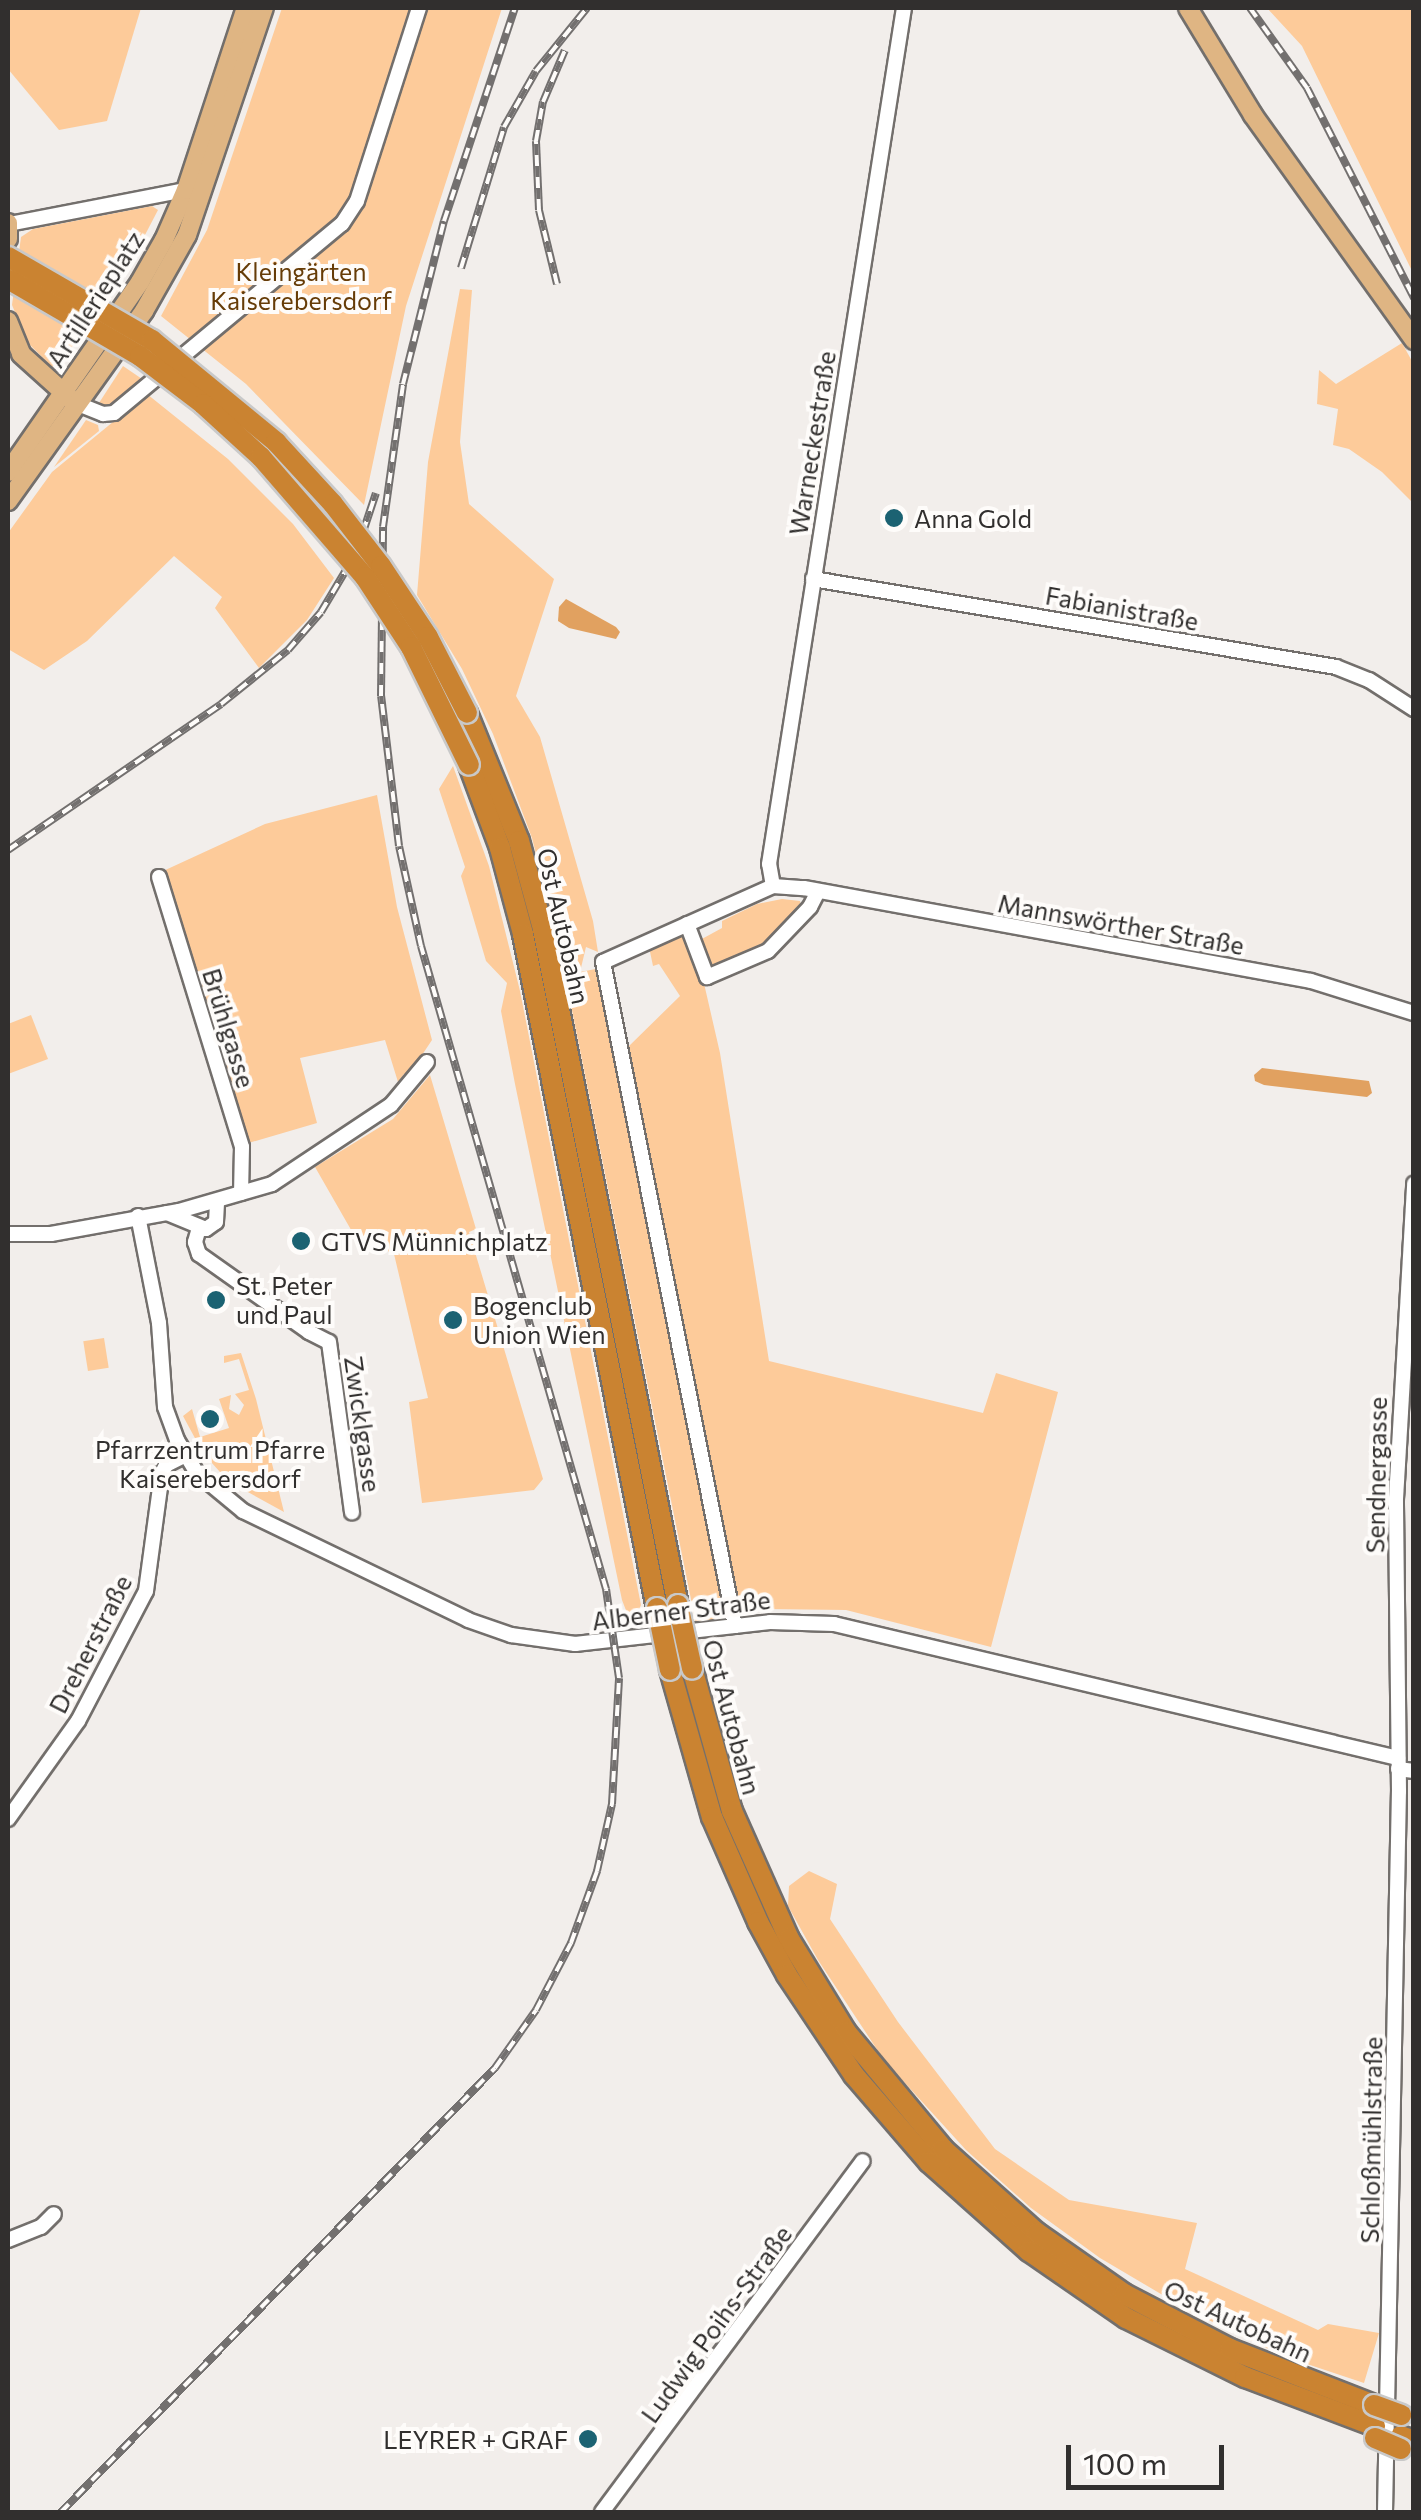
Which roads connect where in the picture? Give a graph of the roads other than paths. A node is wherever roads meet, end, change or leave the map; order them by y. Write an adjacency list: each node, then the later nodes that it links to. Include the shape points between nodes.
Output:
1 (246, 8): 6 (main road)
2 (264, 8): 6 (main road)
3 (419, 8): 13 (street, via 357,202 342,224 114,413)
4 (904, 8): 16 (street, Warneckestraße)
5 (1188, 8): 12 (main road, via 1253,115)
6 (193, 193): 7 (street, Artillerieplatz); 13 (main road, Artillerieplatz)
7 (8, 223): 8 (main road, Artillerieplatz)
8 (8, 238)
9 (8, 257): 33 (highway, Ost Autobahn, bridge, via 152,340 276,442 382,566 468,713 518,842 542,929)
10 (8, 279): 33 (highway, Ost Autobahn, bridge, via 140,356 262,457 365,577 411,647 469,765 523,934)
11 (8, 321): 13 (main road, Artillerieplatz, via 21,354)
12 (1414, 340)
13 (70, 399): 14 (main road); 15 (main road)
14 (8, 472)
15 (8, 501)
16 (813, 579): 17 (street, Fabianistraße, via 1336,667); 19 (street, Warneckestraße, via 770,864)
17 (1414, 709)
18 (159, 876): 25 (street, Brühlgasse, via 242,1148)
19 (773, 886): 20 (street, Mannswörther Straße); 21 (street)
20 (818, 891): 21 (street, via 768,952 708,976); 22 (street, Mannswörther Straße, via 1311,981)
21 (687, 924): 34 (street, via 603,962)
22 (1414, 1013)
23 (427, 1062): 25 (street, via 369,1121 272,1184)
24 (1414, 1184): 36 (street, Sendnergasse, via 1396,1481)
25 (240, 1194): 26 (street)
26 (217, 1203): 27 (street); 29 (street, via 216,1222)
27 (166, 1213): 28 (street); 29 (street)
28 (138, 1216): 30 (street, via 52,1234); 31 (street, via 156,1304 165,1408)
29 (200, 1228): 32 (street, Zwicklgasse, via 194,1242 199,1254 329,1342)
30 (8, 1234)
31 (184, 1456): 34 (street, Alberner Straße, via 243,1510 510,1635 595,1644); 37 (street, Dreherstraße, via 164,1469 146,1591 78,1722)
32 (352, 1512)
33 (667, 1607): 35 (highway, Ost Autobahn, bridge)
34 (735, 1626): 36 (street, Alberner Straße, via 792,1620 850,1628)
35 (681, 1669): 41 (highway, Ost Autobahn, via 732,1811 789,1938 856,2045 942,2149 1037,2233 1124,2294); 41 (highway, Ost Autobahn, via 701,1783 741,1887 819,2025 895,2124 993,2222 1076,2286 1207,2360)
36 (1403, 1766): 44 (street, Schloßmühlstraße)
37 (8, 1818)
38 (864, 2161): 43 (street, Ludwig Poihs-Straße)
39 (54, 2214): 40 (street)
40 (8, 2240)
41 (1375, 2423): 42 (highway, Ost Autobahn)
42 (1408, 2433)
43 (602, 2512)
44 (1385, 2512)

